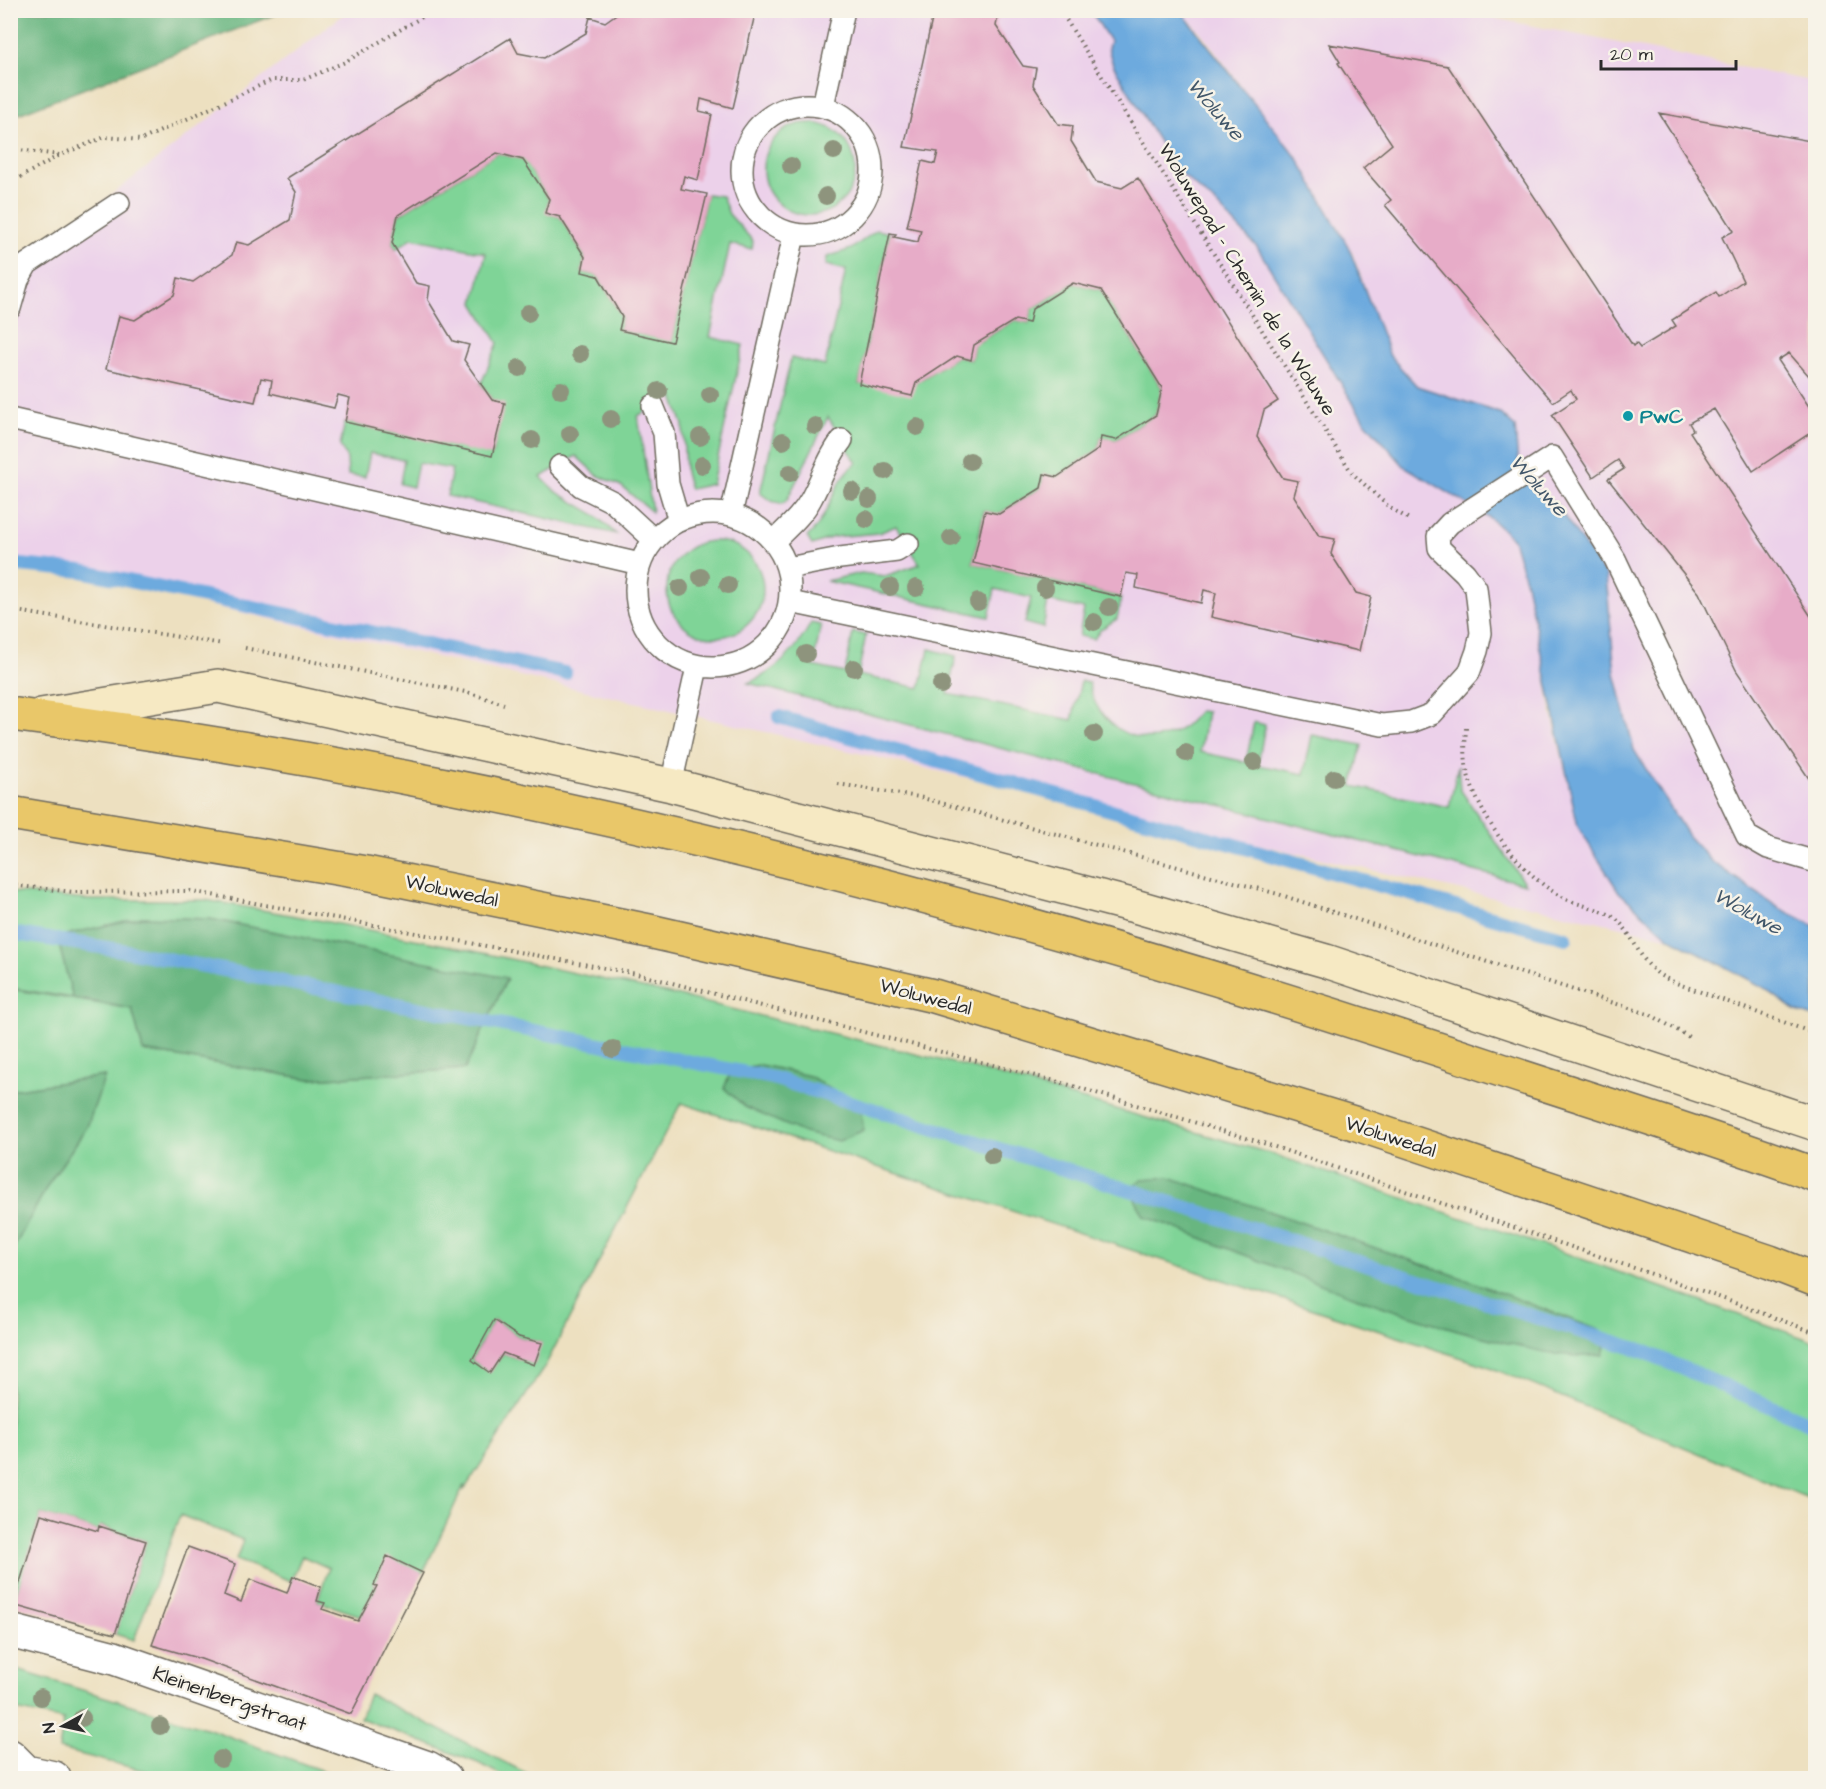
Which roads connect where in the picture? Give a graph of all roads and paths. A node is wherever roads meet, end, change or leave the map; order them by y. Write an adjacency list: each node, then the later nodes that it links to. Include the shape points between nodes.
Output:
1 (434, 10): 6 (path, via 345,62 303,80 272,80 141,140 105,137)
2 (844, 10): 4 (lane)
3 (1060, 10): 17 (path, Woluwepad - Chemin de la Woluwe, via 1352,473 1390,508)
4 (823, 106): 9 (lane, via 844,115 860,131 870,151 873,173 868,195 856,214 838,229 817,235); 9 (lane, via 802,104 782,109 764,120 750,136 743,155 747,197 758,214)
5 (10, 149): 6 (path)
6 (60, 155): 7 (path)
7 (10, 183)
8 (119, 203): 10 (lane, via 27,264)
9 (794, 235): 15 (lane)
10 (10, 308)
11 (653, 406): 16 (lane, via 664,433 668,484)
12 (10, 419): 21 (lane)
13 (842, 440): 19 (lane, via 811,500)
14 (560, 466): 18 (lane, via 581,486 613,502)
15 (731, 515): 16 (lane, via 714,513); 19 (lane, via 747,521)
16 (679, 521): 18 (lane)
17 (1438, 536): 27 (lane, via 1439,548 1476,588 1481,633); 31 (lane, via 1450,523 1552,457 1615,559 1747,836 1768,848)
18 (654, 540): 21 (lane)
19 (773, 542): 22 (lane)
20 (908, 544): 22 (lane, via 897,551)
21 (640, 564): 26 (lane, via 635,590 639,616 652,639 672,657)
22 (788, 568): 23 (lane)
23 (790, 602): 26 (lane, via 782,626 767,647 747,661 722,668); 27 (lane, via 1382,725 1411,722 1432,714)
24 (10, 610): 25 (path)
25 (224, 644)
26 (697, 667): 29 (lane)
27 (1469, 674): 33 (path, via 1464,752 1470,778 1484,814 1530,873 1564,899 1613,916 1629,931 1656,972)
28 (21, 716): 29 (main road, via 218,686); 35 (highway, via 283,756 512,800 963,905 1399,1035)
29 (671, 785): 34 (main road, via 1131,905 1326,961)
30 (10, 813): 36 (highway, Woluwedal, via 366,873 649,931 934,996 1357,1124 1770,1262)
31 (1815, 862)
32 (10, 885): 37 (path, via 74,892 190,891 695,988 1063,1083 1240,1137 1694,1288)
33 (1815, 1034)
34 (1815, 1124)
35 (1815, 1175)
36 (1815, 1281)
37 (1815, 1333)
38 (10, 1631): 39 (street, Kleinenbergstraat, via 114,1658 220,1693 428,1768)
39 (445, 1779)

